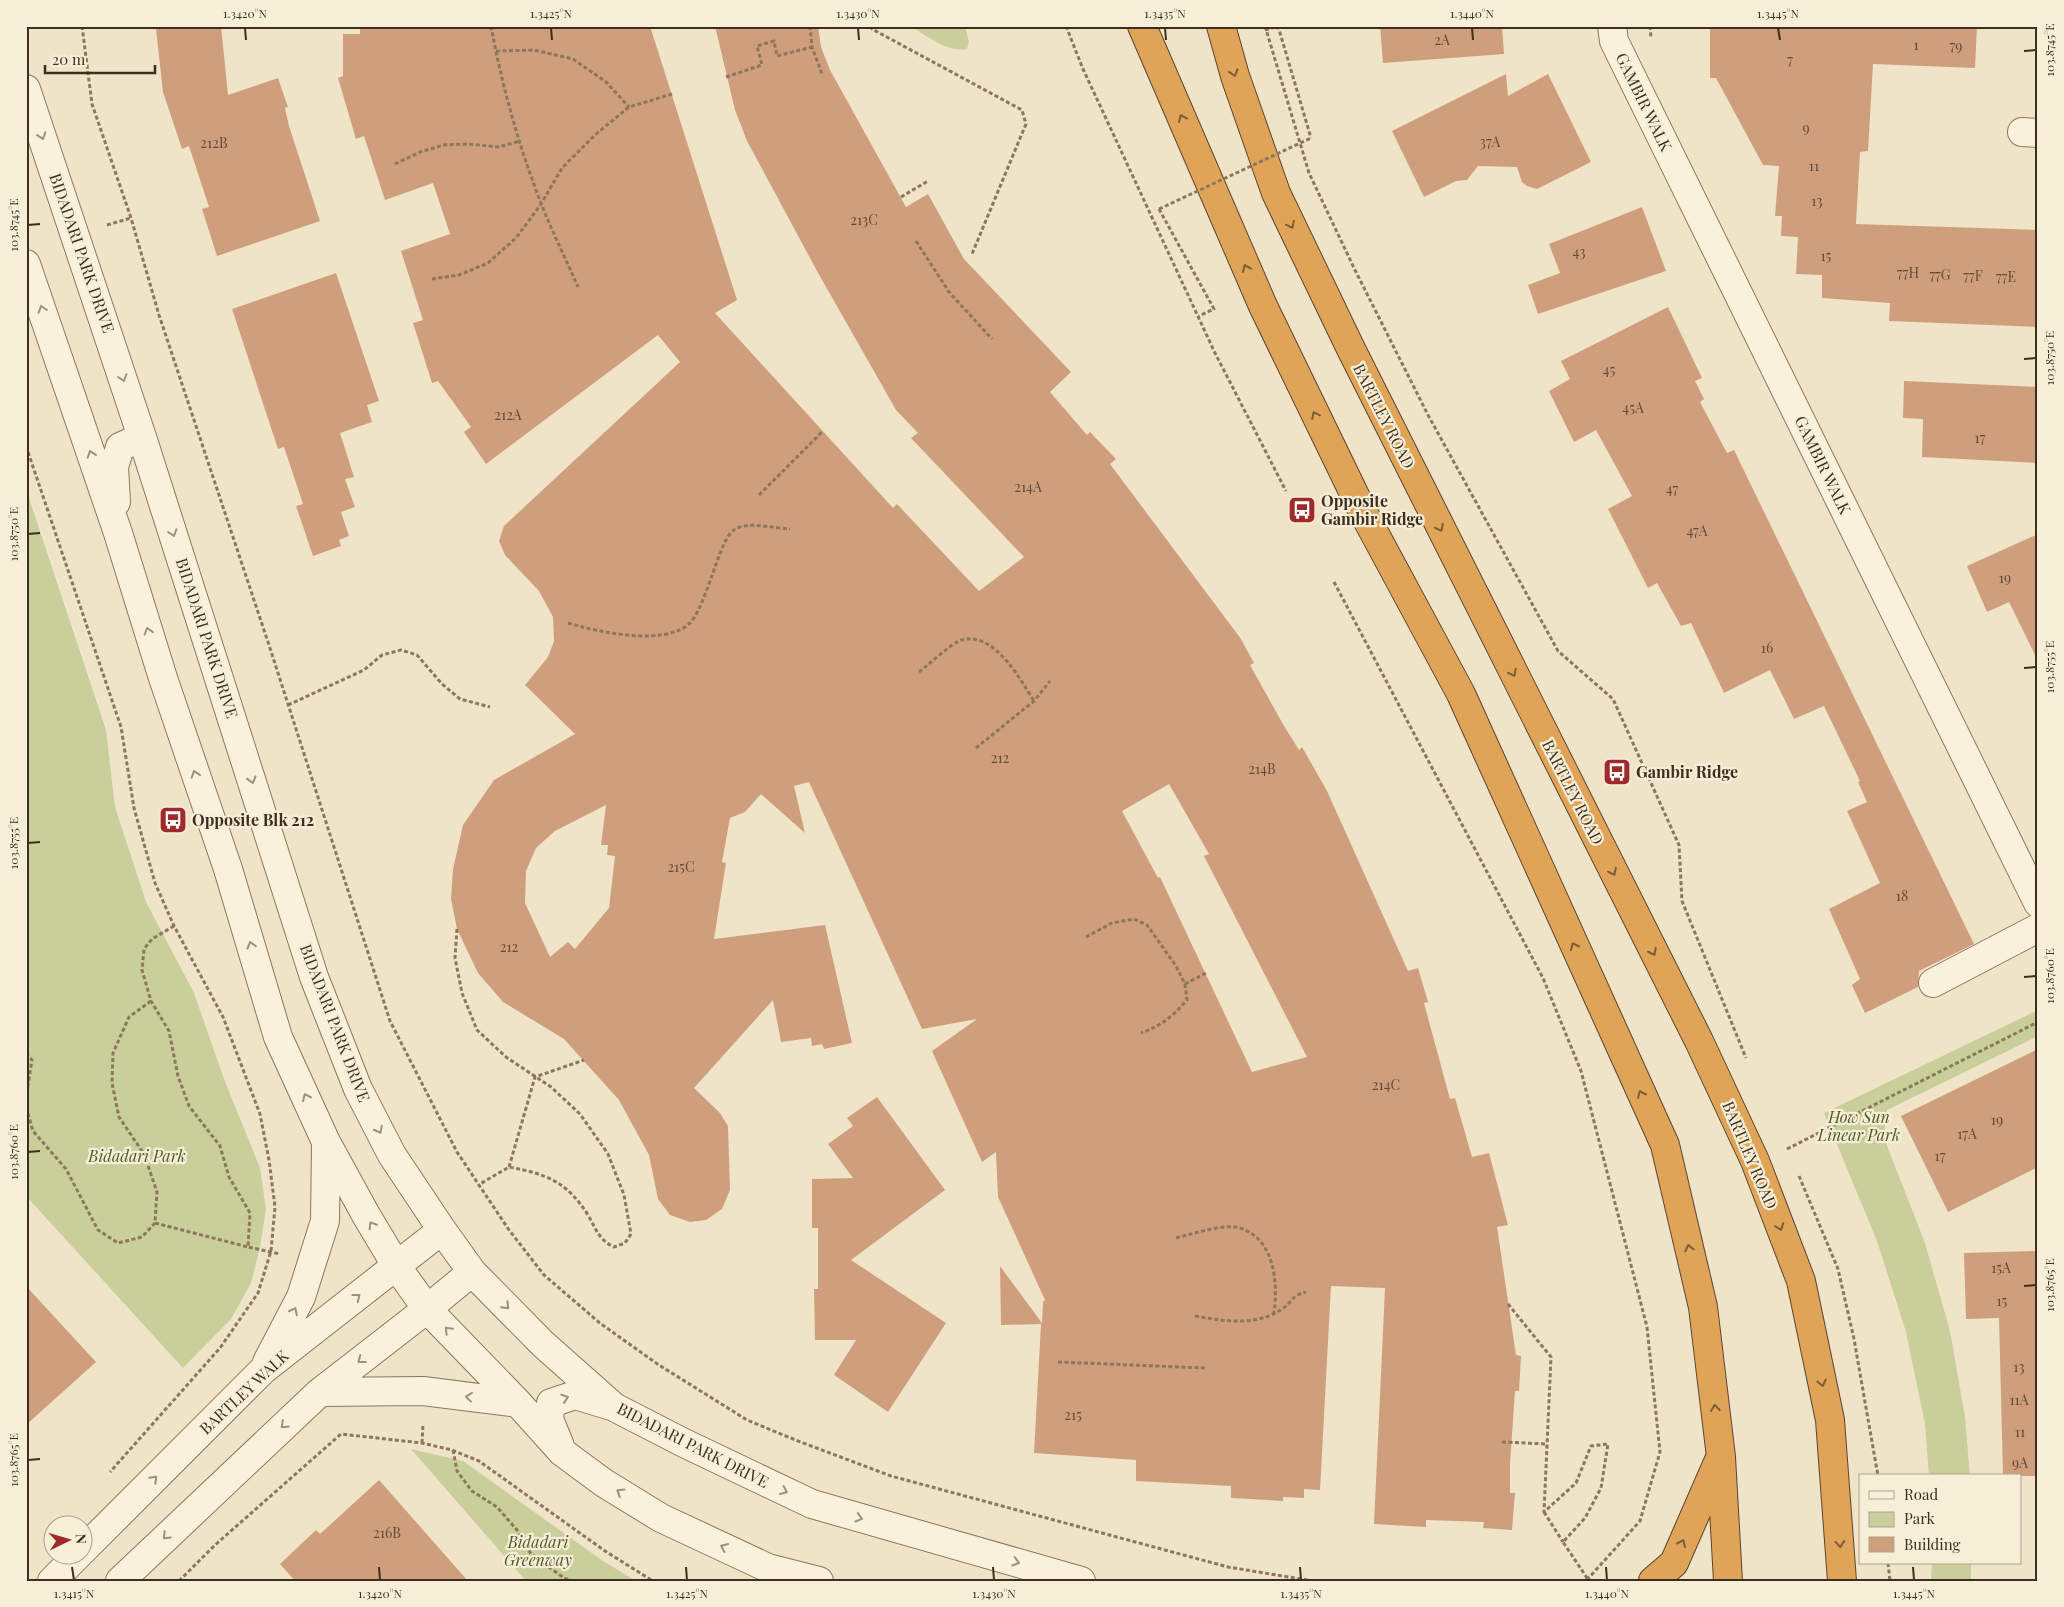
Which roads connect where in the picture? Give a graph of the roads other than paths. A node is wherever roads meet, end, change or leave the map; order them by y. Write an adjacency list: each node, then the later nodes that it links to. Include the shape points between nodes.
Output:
1 (1142, 26): 21 (highway, one-way to 1, via 1703,1306 1664,1145 1461,694 1363,512 1263,306)
2 (1221, 26): 24 (highway, BARTLEY ROAD, one-way to 24, via 1276,193 1699,1041 1755,1160 1803,1290 1830,1420)
3 (1612, 26): 8 (street, GAMBIR WALK, via 1614,41)
4 (26, 90): 6 (street, BIDADARI PARK DRIVE, one-way to 6)
5 (26, 264): 7 (street, one-way to 5)
6 (142, 437): 7 (street, via 120,447 114,467); 12 (street, BIDADARI PARK DRIVE, one-way to 12, via 317,985 358,1089 392,1155)
7 (118, 533): 11 (street, one-way to 7, via 278,1037 228,869)
8 (2038, 903)
9 (2038, 928): 10 (street)
10 (1933, 983)
11 (326, 1142): 13 (street, one-way to 11); 16 (street, one-way to 11, via 301,1297 325,1221)
12 (442, 1230): 13 (street, BARTLEY WALK); 14 (street, BIDADARI PARK DRIVE)
13 (397, 1267): 15 (street); 16 (street, BARTLEY WALK, one-way to 13)
14 (472, 1272): 15 (street); 19 (street, BIDADARI PARK DRIVE, one-way to 19, via 542,1344)
15 (427, 1309): 17 (street, one-way to 17); 18 (street, one-way to 15)
16 (263, 1370): 22 (street, BARTLEY WALK, one-way to 16)
17 (320, 1392): 18 (street, one-way to 17, via 423,1391); 26 (street, one-way to 26)
18 (518, 1403): 20 (street)
19 (614, 1407): 20 (street, one-way to 19, via 549,1418 551,1403 575,1395); 28 (street, BIDADARI PARK DRIVE, one-way to 28, via 812,1504)
20 (562, 1452): 27 (street, one-way to 20, via 768,1568 662,1518 604,1483)
21 (1721, 1457): 29 (highway, one-way to 21, via 1674,1563); 30 (highway)
22 (92, 1540)
23 (68, 1564): 25 (street)
24 (1843, 1580)
25 (52, 1581)
26 (120, 1581)
27 (819, 1581)
28 (1081, 1581)
29 (1653, 1581)
30 (1728, 1581)

